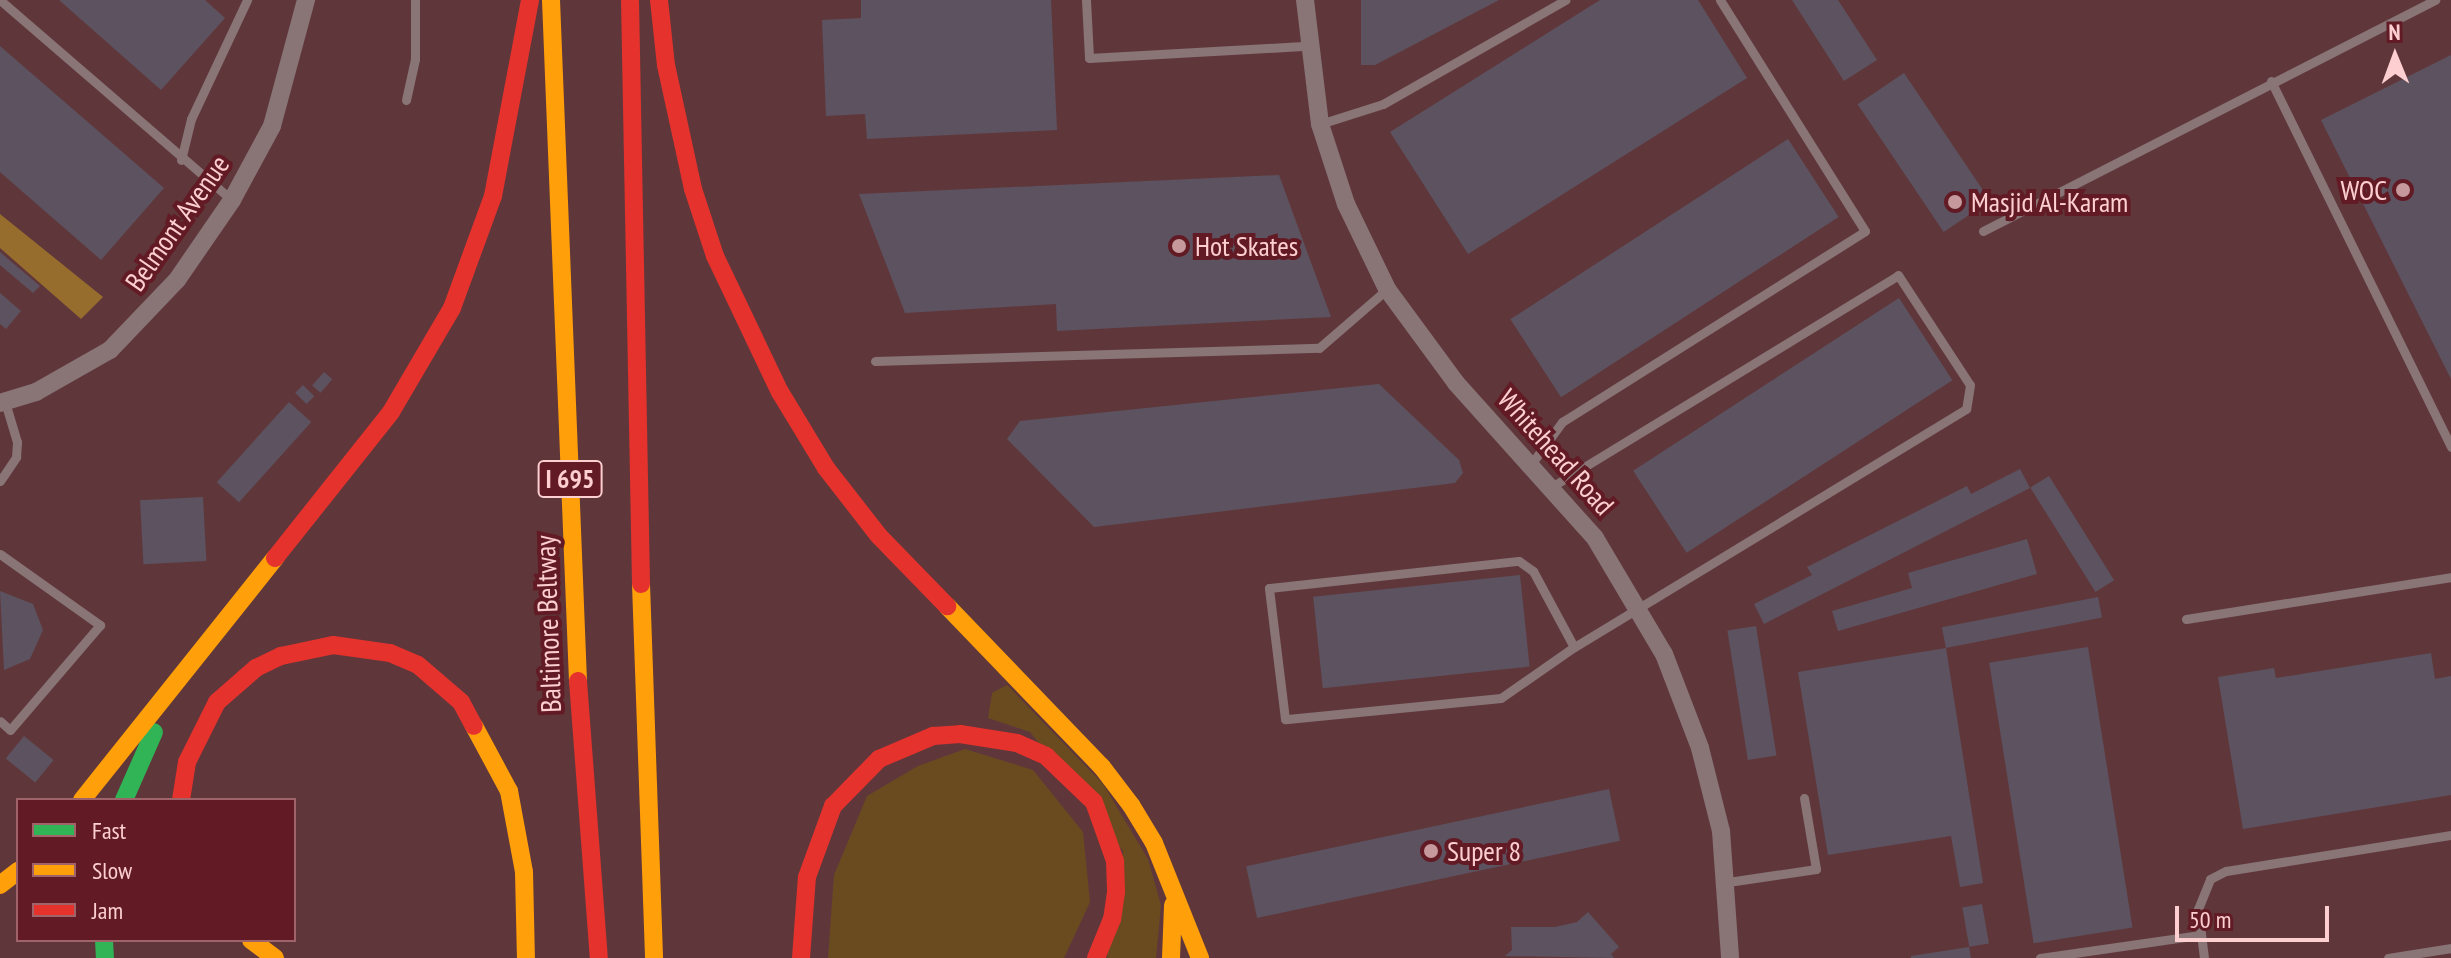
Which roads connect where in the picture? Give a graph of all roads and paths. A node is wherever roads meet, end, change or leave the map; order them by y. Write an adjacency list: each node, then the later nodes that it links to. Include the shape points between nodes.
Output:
1 (0, 0): 18 (lane)
2 (247, 0): 18 (lane, via 191,119)
3 (415, 0): 16 (lane, via 415,59)
4 (530, 0): 33 (highway, via 496,185 452,308 391,412)
5 (551, 0): 49 (highway, Baltimore Beltway / I 695, via 579,702)
6 (630, 0): 50 (highway, I 695)
7 (659, 0): 42 (highway, via 666,65 693,189 721,270 780,392 826,468 879,536 1102,767 1154,843)
8 (1086, 0): 14 (lane, via 1089,58)
9 (1305, 0): 14 (street, Whitehead Road)
10 (1565, 0): 17 (lane, via 1383,104)
11 (1720, 0): 25 (lane, via 1865,231 1562,422)
12 (2435, 0): 15 (lane)
13 (304, 1): 19 (street, Belmont Avenue, via 272,126)
14 (1307, 46): 17 (street, Whitehead Road)
15 (2271, 81): 20 (lane); 24 (lane)
16 (406, 100)
17 (1320, 124): 21 (street, Whitehead Road, via 1346,204)
18 (181, 160): 19 (lane)
19 (232, 200): 23 (street, Belmont Avenue, via 177,280 110,350 36,392)
20 (1983, 231)
21 (1387, 289): 22 (lane, via 1319,348); 25 (street, Whitehead Road, via 1456,383)
22 (875, 361)
23 (3, 402): 26 (lane, via 17,442 16,457)
24 (2451, 447)
25 (1532, 463): 27 (street, Whitehead Road)
26 (0, 481)
27 (1553, 486): 30 (street, Whitehead Road); 30 (lane, via 1898,275 1970,385 1966,409)
28 (0, 554): 34 (lane, via 100,625 10,730)
29 (2451, 577): 31 (lane)
30 (1641, 609): 32 (lane); 41 (street, Whitehead Road, via 1700,748)
31 (2186, 619)
32 (1574, 647): 32 (lane, via 1501,698 1285,719 1269,588 1519,561 1533,571)
33 (183, 674): 35 (highway); 36 (highway)
34 (0, 721)
35 (84, 798)
36 (125, 798)
37 (181, 798): 48 (highway, via 187,762 204,722 217,702 256,668 307,648 333,645 390,653 418,665 461,702 509,791 524,872)
38 (1804, 798): 41 (lane, via 1816,869)
39 (2451, 835): 44 (lane, via 2226,871 2210,879 2202,895)
40 (16, 873): 43 (highway)
41 (1728, 882): 55 (street, Whitehead Road)
42 (1171, 884): 53 (highway); 54 (highway)
43 (0, 885)
44 (2200, 935): 56 (lane); 57 (lane)
45 (254, 942): 47 (highway)
46 (2451, 948): 58 (lane)
47 (275, 958)
48 (526, 958)
49 (599, 958)
50 (654, 958)
51 (801, 958): 52 (highway, via 807,877 833,806 879,759 933,736 960,734 1017,743 1046,756 1094,802 1115,861 1116,892 1112,919)
52 (1096, 958)
53 (1171, 958)
54 (1200, 958)
55 (1730, 958)
56 (2040, 958)
57 (2204, 958)
58 (2388, 958)

